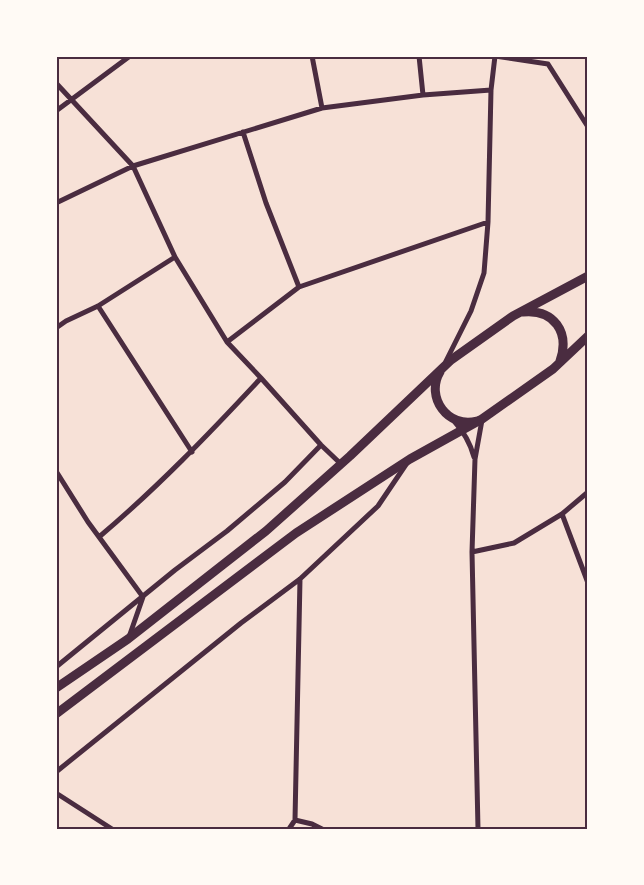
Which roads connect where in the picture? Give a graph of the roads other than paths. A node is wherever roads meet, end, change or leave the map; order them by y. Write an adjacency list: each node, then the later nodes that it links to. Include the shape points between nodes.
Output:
1 (130, 56): 8 (street)
2 (312, 56): 9 (street)
3 (419, 56): 7 (street)
4 (495, 56): 6 (street); 11 (street, via 548,64)
5 (56, 83): 8 (street)
6 (491, 90): 7 (street); 15 (street)
7 (423, 95): 9 (street)
8 (72, 99): 10 (street); 13 (street)
9 (322, 108): 12 (street)
10 (56, 111)
11 (588, 127)
12 (243, 132): 13 (street); 18 (street)
13 (133, 166): 14 (street); 16 (street)
14 (56, 203)
15 (488, 222): 18 (street); 24 (street, via 484,273 471,311)
16 (175, 257): 19 (street); 23 (street)
17 (588, 276): 20 (street)
18 (299, 287): 23 (street)
19 (98, 306): 21 (street); 31 (street)
20 (513, 316): 24 (street); 25 (street, via 534,312 554,321 564,340 560,361)
21 (56, 328)
22 (588, 336): 25 (street)
23 (226, 342): 26 (street)
24 (442, 367): 27 (street, via 434,388 436,400); 34 (street)
25 (553, 369): 28 (street)
26 (261, 378): 30 (street); 31 (street)
27 (450, 417): 28 (street, via 460,422); 29 (street)
28 (482, 419): 29 (street); 33 (street)
29 (463, 430): 32 (street); 33 (street)
30 (321, 445): 34 (street); 42 (street, via 285,482)
31 (192, 452): 38 (street)
32 (410, 459): 40 (street, via 378,506); 46 (street, via 296,533)
33 (475, 459): 39 (street)
34 (341, 464): 43 (street, via 266,531)
35 (56, 472): 38 (street)
36 (588, 492): 37 (street)
37 (562, 514): 39 (street, via 514,543); 41 (street)
38 (99, 537): 42 (street)
39 (472, 552): 53 (street)
40 (300, 579): 47 (street); 49 (street)
41 (588, 582)
42 (143, 597): 43 (street); 44 (street)
43 (128, 639): 45 (street)
44 (56, 667)
45 (56, 688)
46 (56, 714)
47 (56, 772)
48 (56, 793): 50 (street)
49 (295, 820): 51 (street); 52 (street)
50 (112, 829)
51 (289, 829)
52 (322, 829)
53 (478, 829)

